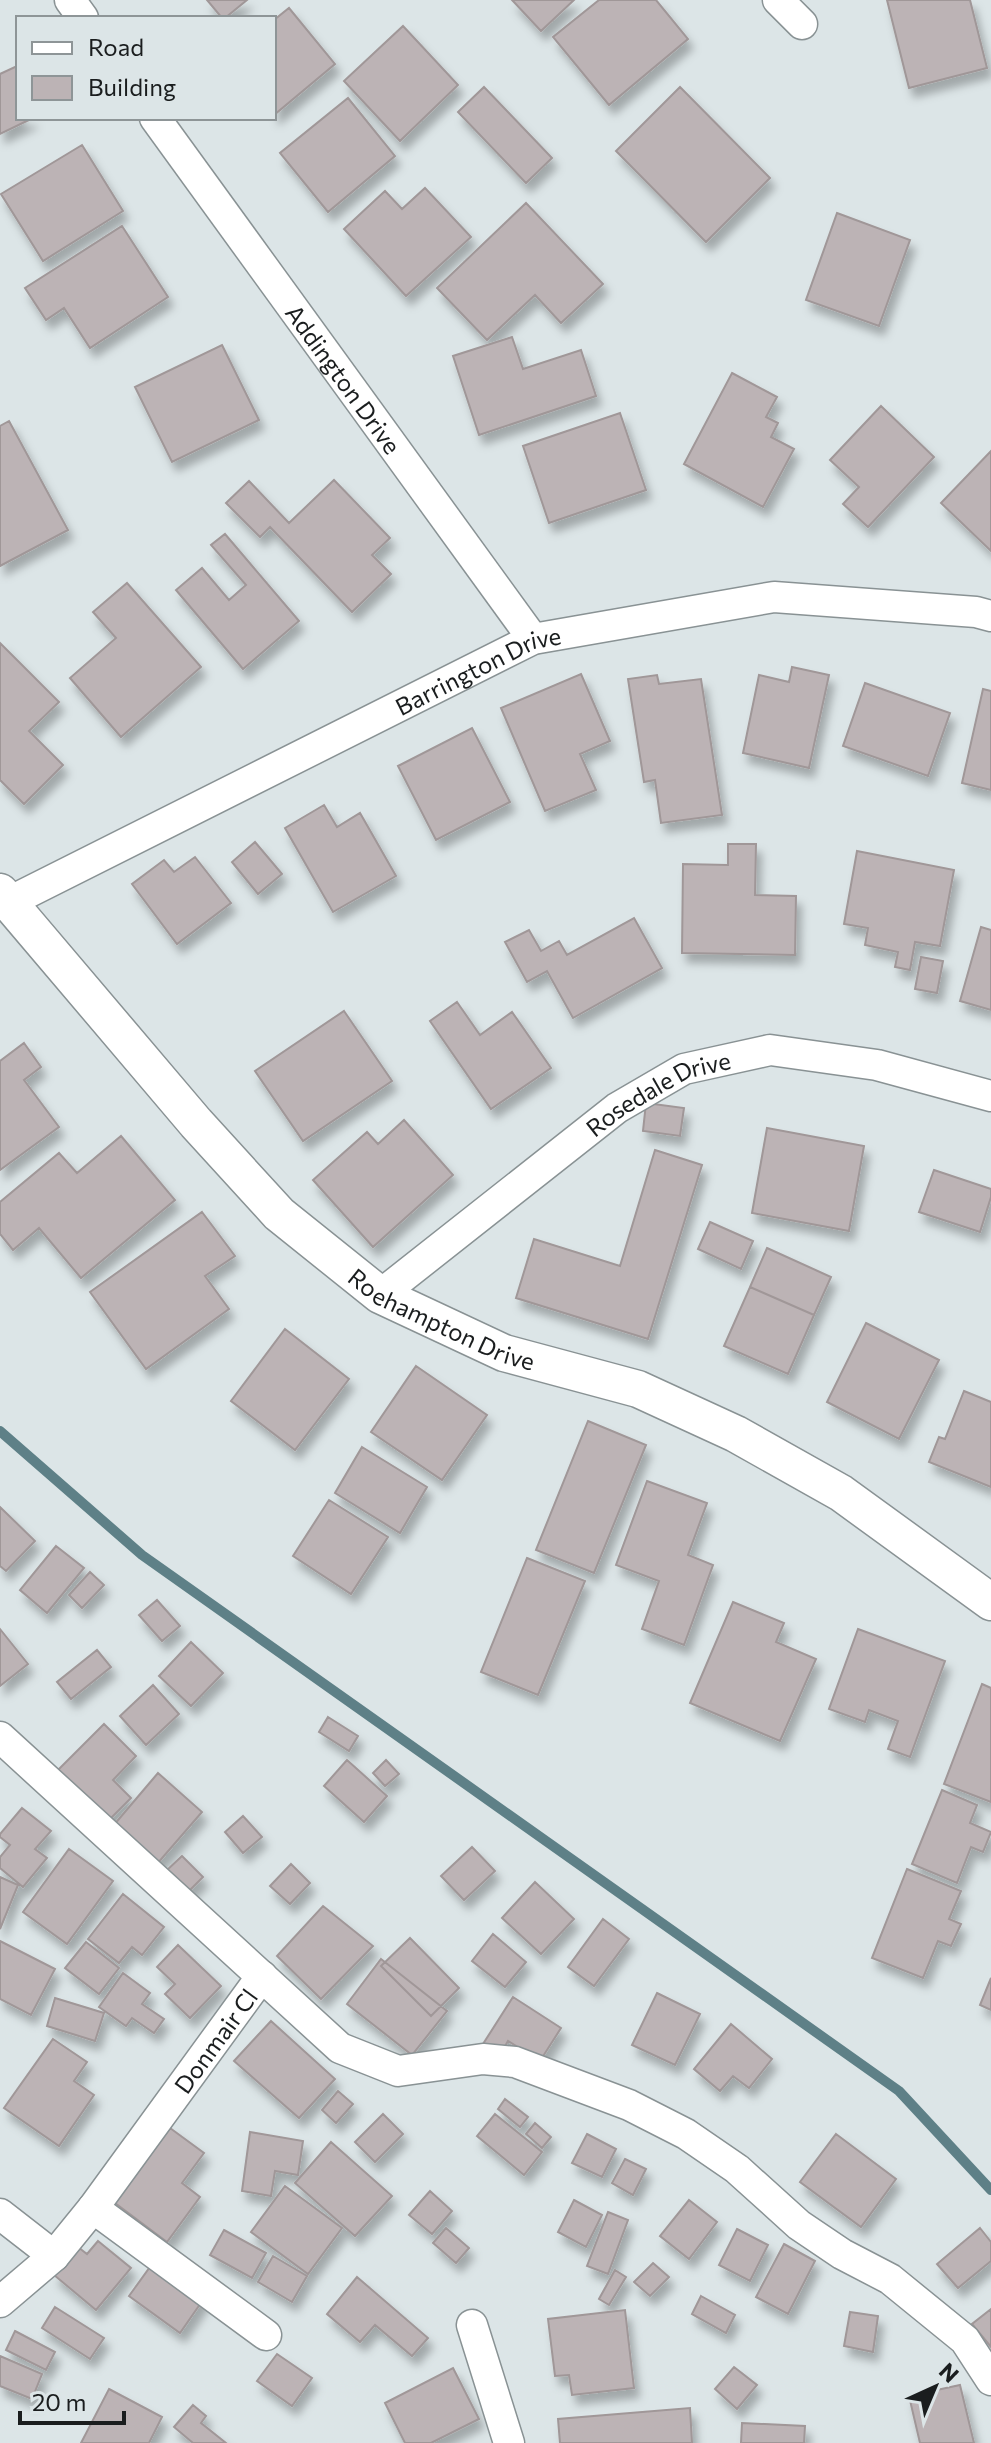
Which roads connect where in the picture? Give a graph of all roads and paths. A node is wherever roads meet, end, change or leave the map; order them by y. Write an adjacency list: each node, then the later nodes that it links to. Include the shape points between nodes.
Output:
1 (778, 0): 2 (street)
2 (802, 24)
3 (156, 120): 5 (street, Addington Drive)
4 (991, 616): 5 (street, Barrington Drive, via 774,597)
5 (533, 639): 6 (street, Barrington Drive)
6 (4, 897): 8 (street, Roehampton Drive, via 279,1214)
7 (991, 1096): 8 (street, Rosedale Drive, via 877,1065 770,1050 684,1069 617,1108)
8 (380, 1295): 9 (street, Roehampton Drive, via 504,1353 638,1389 736,1434 841,1493)
9 (991, 1602)
10 (0, 1737): 11 (street, Donmair Cl)
11 (262, 1976): 12 (street, Donmair Cl); 18 (street, via 340,2048 379,2064 398,2071 483,2059 515,2062 629,2105 686,2134 737,2169 799,2225 890,2279 965,2340)
12 (93, 2208): 14 (street, Donmair Cl); 17 (street)
13 (0, 2214): 14 (street)
14 (54, 2256): 15 (street, Donmair Cl)
15 (0, 2302)
16 (472, 2325): 19 (street)
17 (266, 2335)
18 (991, 2380)
19 (509, 2443)

